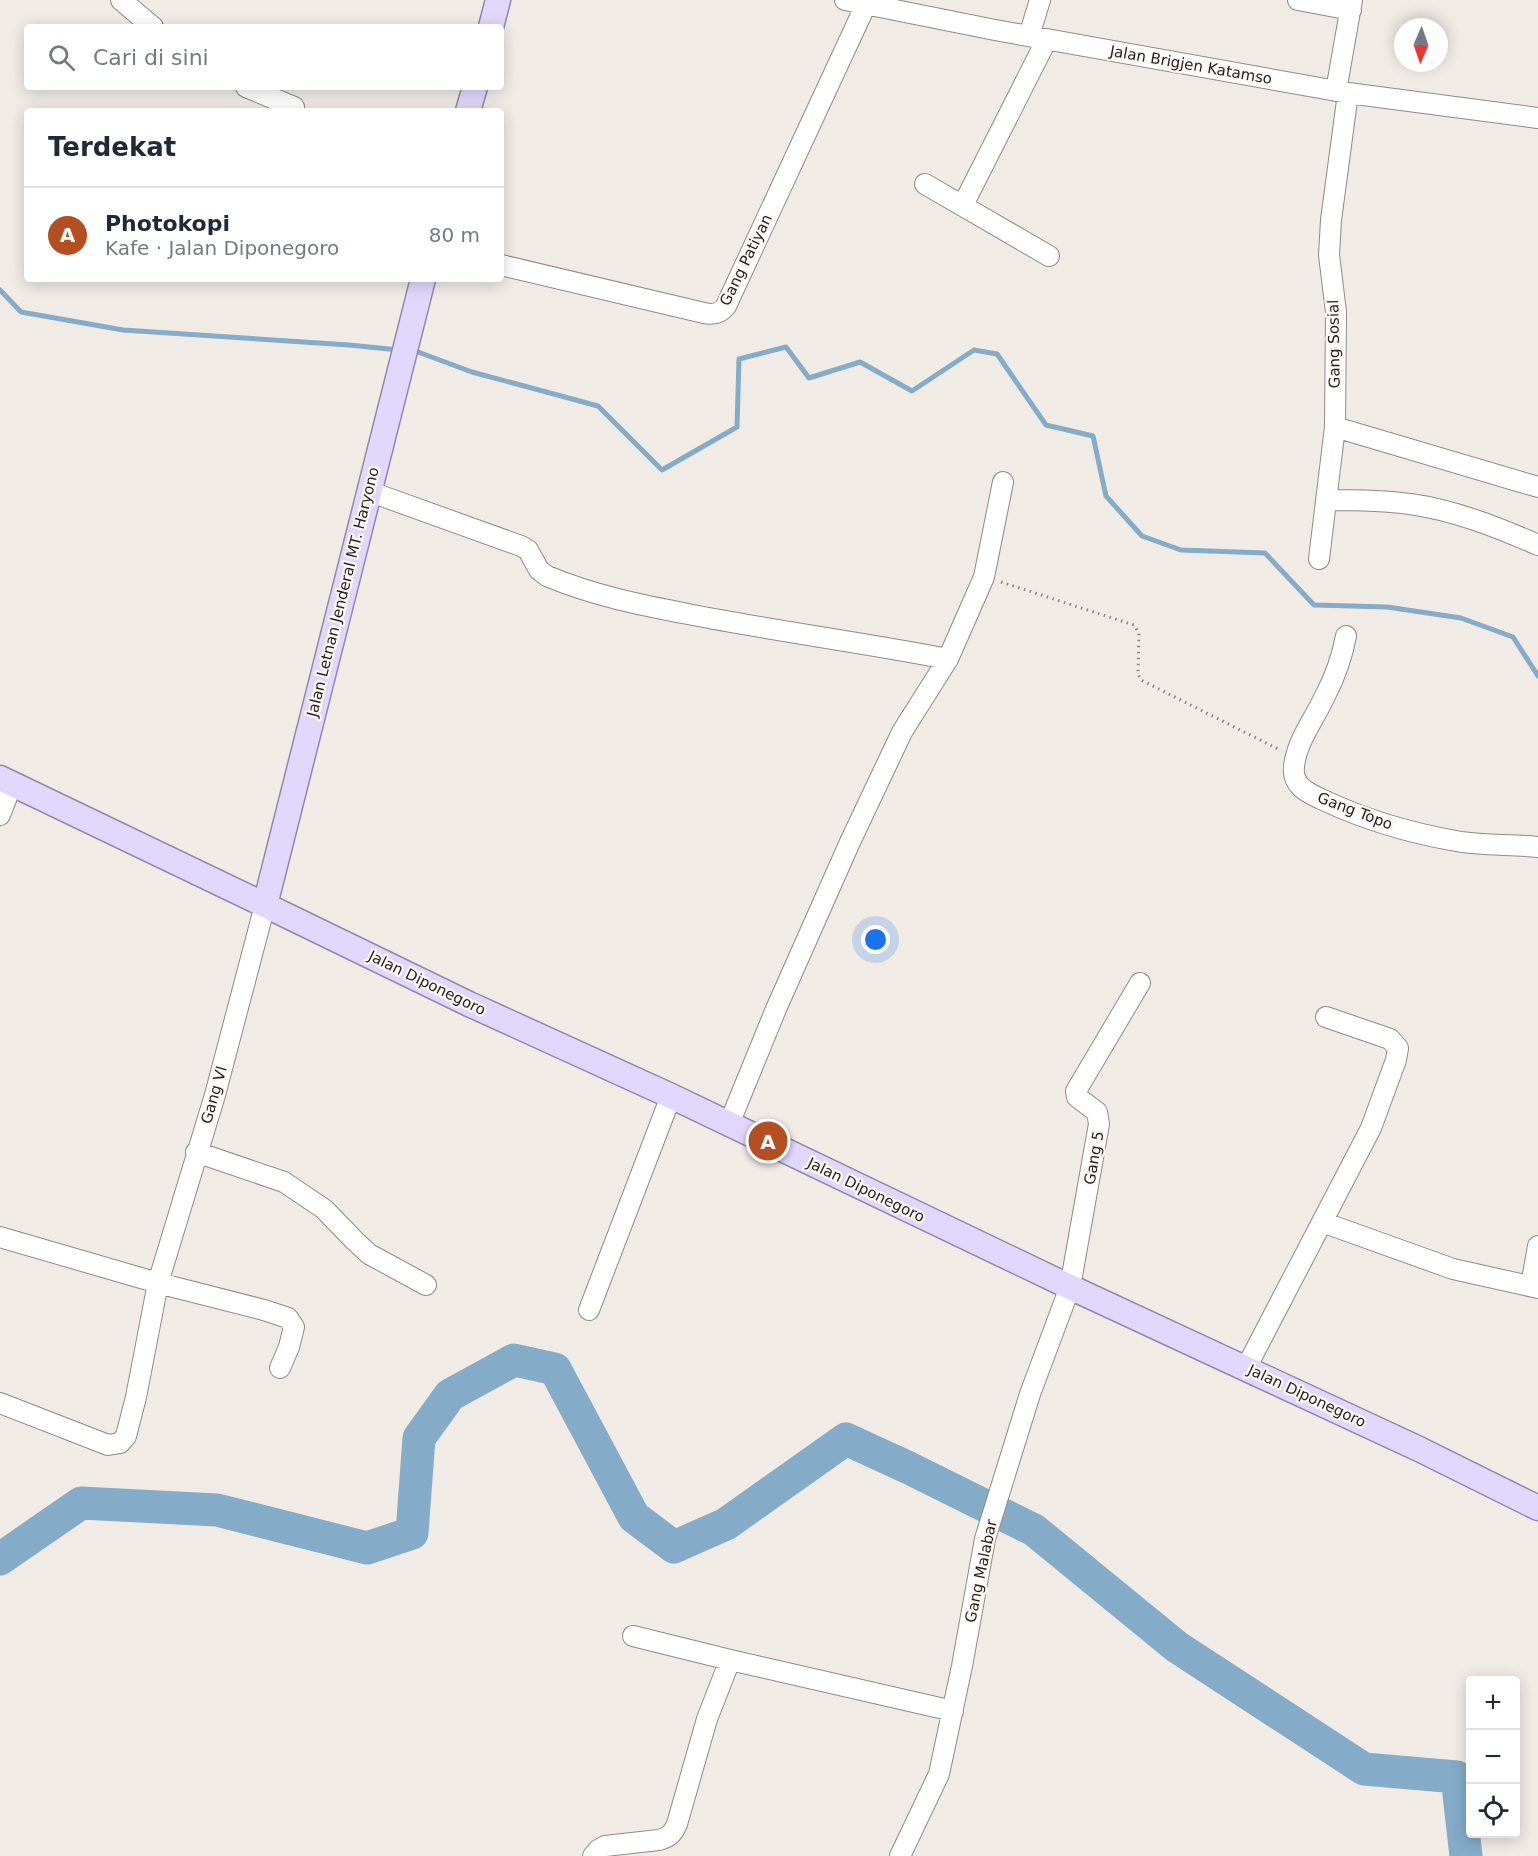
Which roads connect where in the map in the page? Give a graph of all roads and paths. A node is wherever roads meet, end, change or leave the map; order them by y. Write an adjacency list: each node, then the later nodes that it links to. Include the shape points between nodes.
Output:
1 (121, 0): 8 (street)
2 (498, 0): 9 (main road)
3 (845, 0): 6 (street, Jalan Brigjen Katamso)
4 (1040, 0): 10 (street)
5 (1298, 0): 7 (street)
6 (867, 2): 10 (street, Jalan Brigjen Katamso); 20 (street, Gang Patiyan, via 722,311 704,313)
7 (1352, 5): 13 (street, Gang Sosial)
8 (149, 24)
9 (492, 24)
10 (1038, 38): 13 (street, Jalan Brigjen Katamso); 18 (street)
11 (254, 90): 14 (street)
12 (474, 90): 15 (main road)
13 (1342, 92): 16 (street, Jalan Brigjen Katamso); 22 (street, Gang Sosial, via 1329,255 1336,312)
14 (294, 106)
15 (469, 108)
16 (1538, 118)
17 (925, 184): 18 (street)
18 (963, 205): 19 (street)
19 (1049, 255)
20 (504, 266)
21 (422, 282): 25 (main road, Jalan Letnan Jenderal MT. Haryono)
22 (1335, 427): 24 (street); 26 (street, Gang Sosial)
23 (1003, 482): 29 (street)
24 (1538, 487)
25 (368, 491): 31 (street, via 521,546 547,576 632,603); 36 (main road, Jalan Letnan Jenderal MT. Haryono)
26 (1326, 500): 27 (street, via 1412,504 1463,516); 28 (street, Gang Sosial)
27 (1538, 545)
28 (1319, 559)
29 (984, 577): 31 (street); 32 (path, via 1134,625 1139,633 1141,680)
30 (1346, 636): 32 (street, via 1341,661)
31 (948, 659): 40 (street, via 902,732 850,842)
32 (1296, 757): 35 (street, Gang Topo, via 1294,774 1301,787 1370,819 1458,841)
33 (6, 781): 34 (street); 36 (main road, Jalan Diponegoro)
34 (0, 815)
35 (1538, 847)
36 (265, 905): 39 (main road, Jalan Diponegoro); 41 (street, Gang VI)
37 (1140, 983): 47 (street, Gang 5, via 1076,1091 1077,1097 1097,1112 1099,1124)
38 (1326, 1017): 42 (street, via 1390,1039 1398,1048 1371,1128)
39 (671, 1096): 40 (main road, Jalan Diponegoro); 49 (street)
40 (729, 1124): 47 (main road, Jalan Diponegoro)
41 (196, 1152): 45 (street, Gang VI); 46 (street, via 284,1182 324,1209 369,1254)
42 (1322, 1222): 48 (street, via 1453,1269); 51 (street)
43 (0, 1237): 45 (street)
44 (1538, 1246): 48 (street)
45 (158, 1283): 50 (street, via 288,1318 294,1326); 52 (street, Gang VI, via 136,1397 126,1436 120,1443 108,1445)
46 (426, 1285)
47 (1070, 1287): 51 (main road, Jalan Diponegoro); 56 (street, Gang Malabar, via 1030,1394 985,1539)
48 (1535, 1287)
49 (589, 1310)
50 (280, 1368)
51 (1246, 1368): 53 (main road, Jalan Diponegoro)
52 (0, 1403)
53 (1538, 1508)
54 (633, 1636): 55 (street)
55 (730, 1660): 56 (street); 57 (street, via 707,1719 672,1834 659,1840 605,1846)
56 (952, 1711): 58 (street, Gang Malabar, via 939,1774)
57 (593, 1856)
58 (900, 1856)

